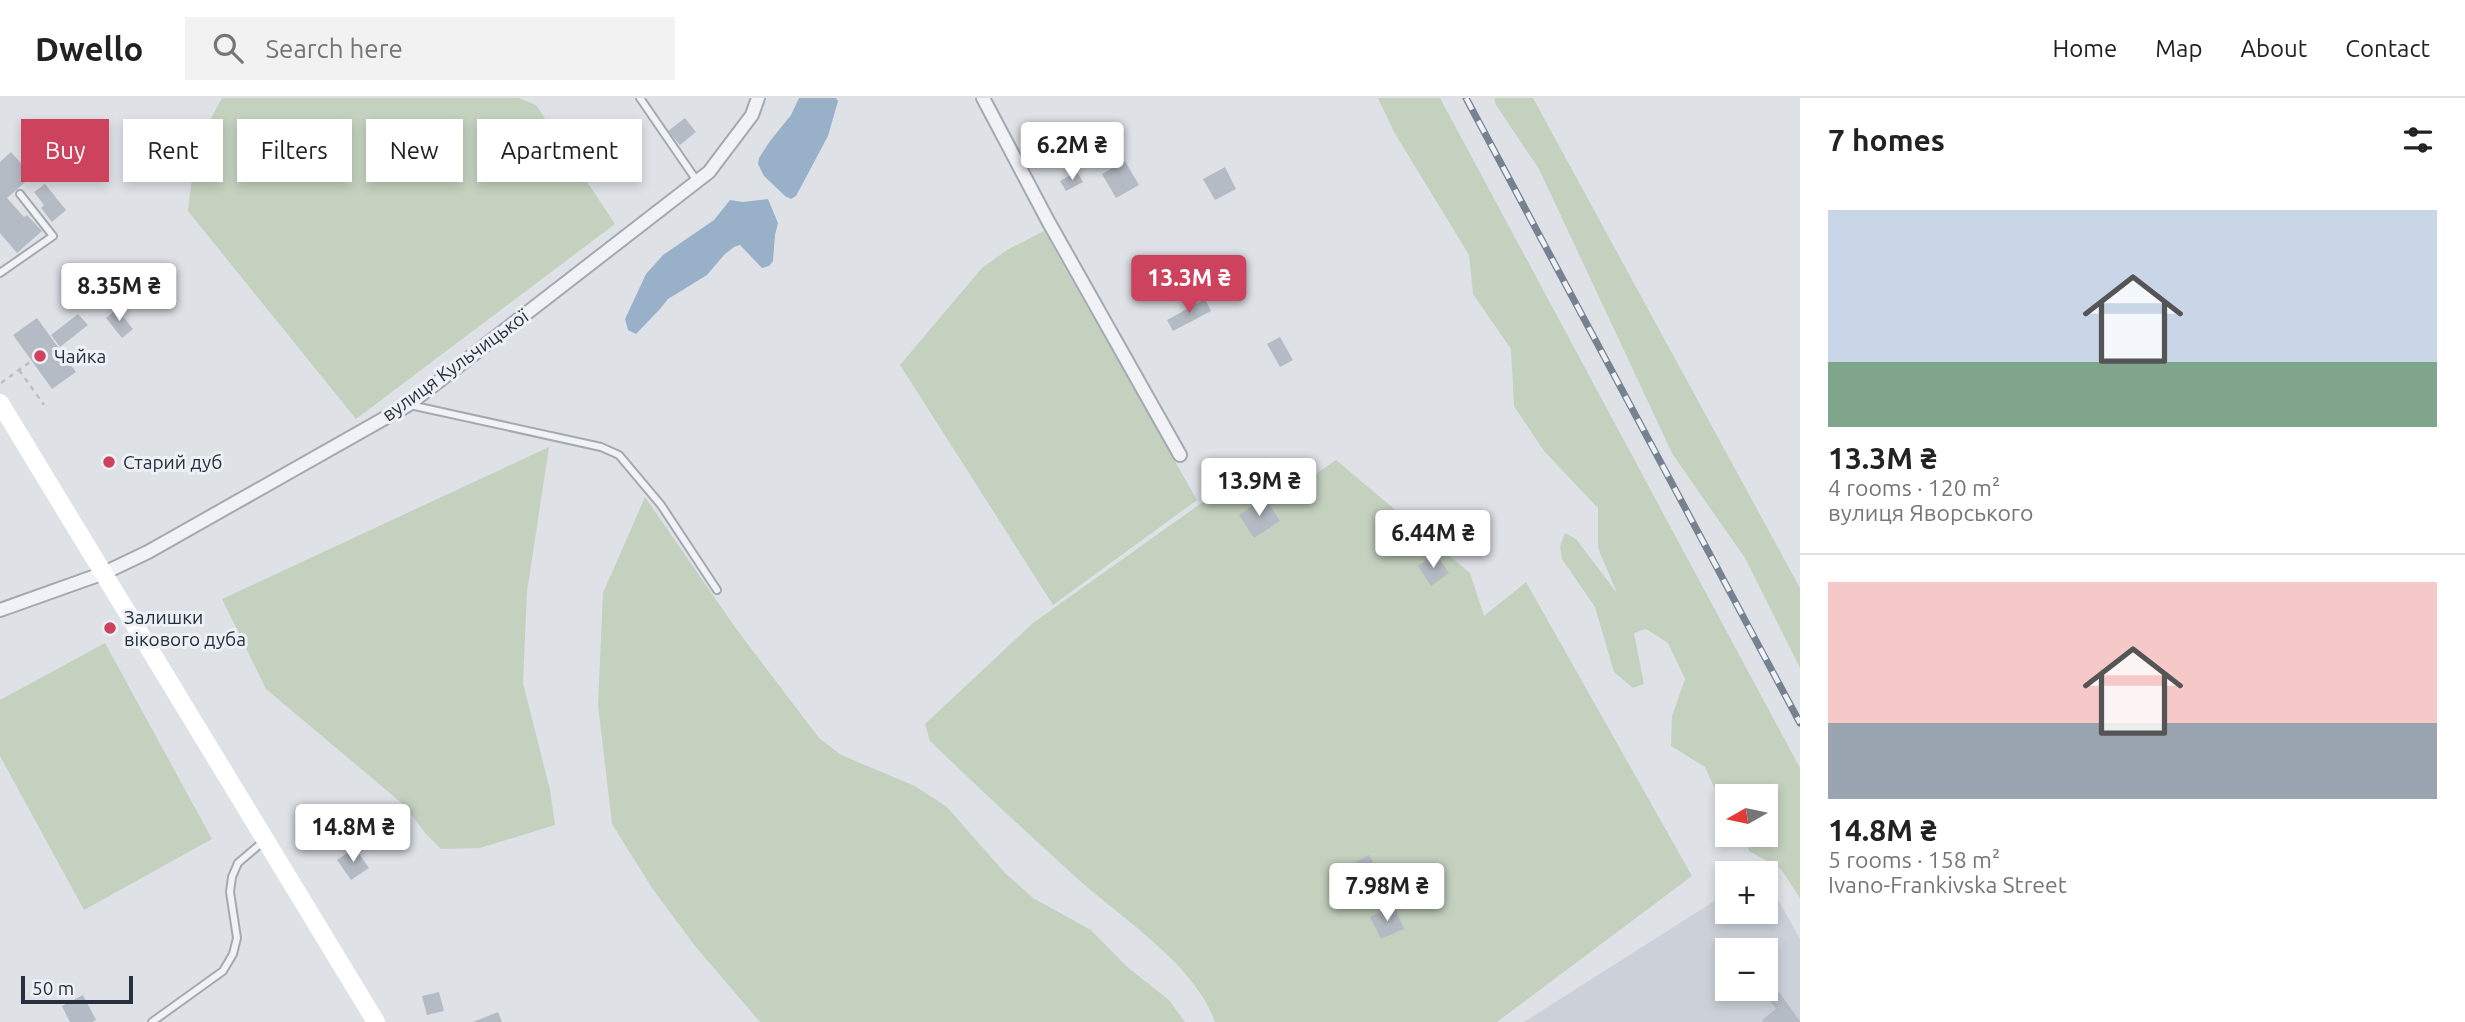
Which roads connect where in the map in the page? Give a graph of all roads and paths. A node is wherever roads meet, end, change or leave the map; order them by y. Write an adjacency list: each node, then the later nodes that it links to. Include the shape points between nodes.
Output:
1 (640, 98): 4 (lane)
2 (758, 98): 4 (street, вулиця Кульчицької, via 752,115)
3 (983, 98): 13 (street)
4 (697, 181): 12 (street, вулиця Кульчицької)
5 (20, 194): 6 (lane, via 53,236)
6 (0, 273)
7 (30, 362): 8 (path)
8 (19, 370): 9 (path); 11 (path)
9 (1, 383)
10 (0, 403): 14 (main road)
11 (44, 405)
12 (408, 405): 14 (street, вулиця Кульчицької); 15 (lane, via 601,447 619,455 661,505)
13 (1180, 455)
14 (104, 573): 16 (street, вулиця Кульчицької); 17 (main road)
15 (717, 590)
16 (0, 610)
17 (265, 839): 18 (lane, via 238,863 232,877 237,938 223,971); 19 (main road)
18 (152, 1022)
19 (376, 1022)

